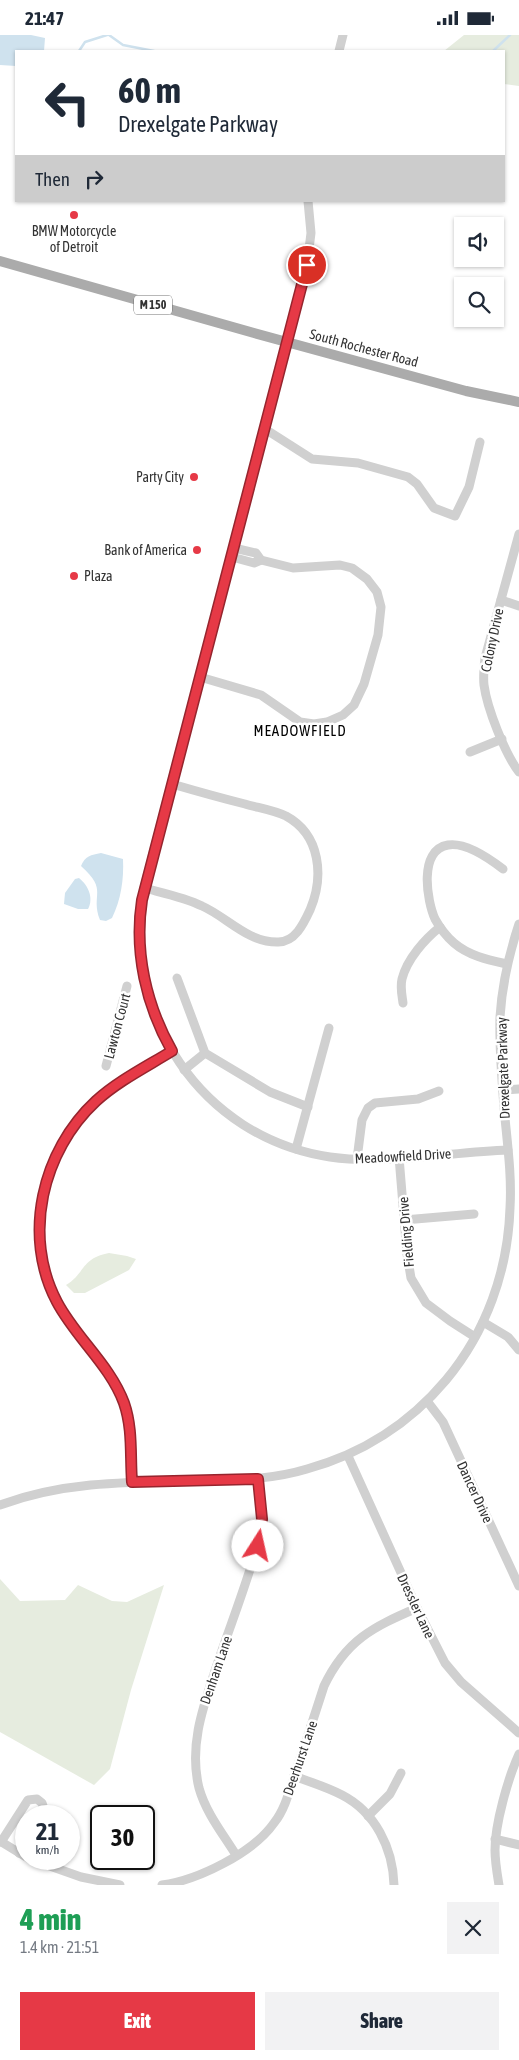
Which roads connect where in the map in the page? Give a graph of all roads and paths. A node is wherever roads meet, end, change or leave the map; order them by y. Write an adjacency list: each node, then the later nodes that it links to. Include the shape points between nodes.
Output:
1 (343, 35): 2 (street)
2 (339, 50)
3 (308, 202): 5 (street, Meadowfield Drive, via 310,253)
4 (0, 261): 5 (main road, South Rochester Road / M 150)
5 (288, 342): 6 (main road, South Rochester Road / M 150); 7 (street, Meadowfield Drive)
6 (519, 403)
7 (265, 429): 8 (street, via 312,459 358,463 408,477 434,508 455,516 469,487); 10 (street, Meadowfield Drive)
8 (480, 442)
9 (519, 534): 13 (street, Colony Drive)
10 (234, 548): 11 (street, Meadowfield Drive); 12 (street, via 256,553)
11 (232, 557): 12 (street, via 254,563); 15 (street, Meadowfield Drive)
12 (261, 560): 15 (street, via 294,568 346,566 372,585 380,603 381,617 359,698 334,720 308,724 294,719 261,695)
13 (501, 600): 14 (street); 16 (street, Colony Drive, via 485,658 484,674 486,695)
14 (519, 607)
15 (200, 677): 19 (street, Meadowfield Drive)
16 (502, 739): 17 (street); 18 (street, Colony Drive)
17 (470, 752)
18 (519, 772)
19 (172, 785): 21 (street, Meadowfield Drive); 21 (street, via 274,811 291,820 314,848 319,875 316,893 298,932 286,941 274,942 237,929 201,905)
20 (503, 869): 23 (street, via 487,857 456,846 445,845 434,853 428,869 427,888 430,905)
21 (144, 887): 29 (street, Meadowfield Drive, via 138,933 143,976 156,1020)
22 (519, 924): 24 (street, Drexelgate Parkway)
23 (440, 927): 24 (street, via 468,953); 27 (street, via 424,943 404,973 401,987)
24 (508, 964): 34 (street, Drexelgate Parkway, via 500,1019)
25 (177, 978): 30 (street)
26 (127, 986): 31 (street, Lawton Court)
27 (403, 1003)
28 (329, 1027): 36 (street)
29 (172, 1051): 32 (street, Meadowfield Drive); 50 (street, via 119,1083 77,1121 53,1162 41,1209 43,1259 53,1294 79,1337 110,1376 124,1403 131,1440)
30 (205, 1053): 32 (street); 36 (street, via 270,1092)
31 (106, 1066)
32 (184, 1070): 37 (street, Meadowfield Drive, via 239,1122)
33 (519, 1089): 34 (street)
34 (503, 1090): 38 (street, Drexelgate Parkway)
35 (440, 1091): 40 (street, via 418,1099 375,1103 368,1108 362,1120)
36 (308, 1107): 37 (street)
37 (296, 1149): 40 (street, Meadowfield Drive, via 328,1157)
38 (508, 1149): 39 (street, Meadowfield Drive); 41 (street, Drexelgate Parkway)
39 (399, 1157): 40 (street, Meadowfield Drive); 43 (street, Fielding Drive)
40 (357, 1159)
41 (515, 1189): 44 (street, Drexelgate Parkway, via 505,1254)
42 (474, 1214): 43 (street)
43 (404, 1220): 45 (street, Fielding Drive, via 408,1265 418,1291 436,1312)
44 (483, 1322): 45 (street, Drexelgate Parkway); 46 (street, via 508,1337)
45 (475, 1337): 47 (street, Drexelgate Parkway, via 450,1375)
46 (519, 1349)
47 (427, 1401): 48 (street, Drexelgate Parkway, via 395,1427); 52 (street, Dancer Drive, via 442,1422)
48 (348, 1456): 49 (street, Drexelgate Parkway, via 305,1470); 53 (street, Dressler Lane)
49 (258, 1479): 50 (street, Drexelgate Parkway); 66 (street, Denham Lane, via 262,1519 260,1536 204,1704 196,1741 196,1775 202,1795)
50 (132, 1482): 51 (street, Drexelgate Parkway, via 57,1488)
51 (0, 1505)
52 (519, 1586)
53 (417, 1607): 54 (street, Dressler Lane, via 449,1669); 57 (street, Deerhurst Lane, via 367,1632 348,1649 334,1668 324,1686)
54 (519, 1733)
55 (519, 1754): 62 (street)
56 (401, 1773): 60 (street, via 390,1794)
57 (294, 1776): 60 (street, via 342,1795); 66 (street, Deerhurst Lane, via 275,1823)
58 (25, 1805): 59 (street, via 34,1799)
59 (43, 1805)
60 (368, 1816): 71 (street, via 388,1849)
61 (15, 1820): 63 (street)
62 (495, 1839): 64 (street); 72 (street)
63 (1, 1841): 65 (street)
64 (519, 1845)
65 (15, 1850)
66 (236, 1855): 68 (street, Deerhurst Lane, via 207,1872)
67 (61, 1870): 69 (street)
68 (172, 1884): 70 (street, Deerhurst Lane)
69 (120, 1885)
70 (162, 1885)
71 (394, 1885)
72 (499, 1885)

